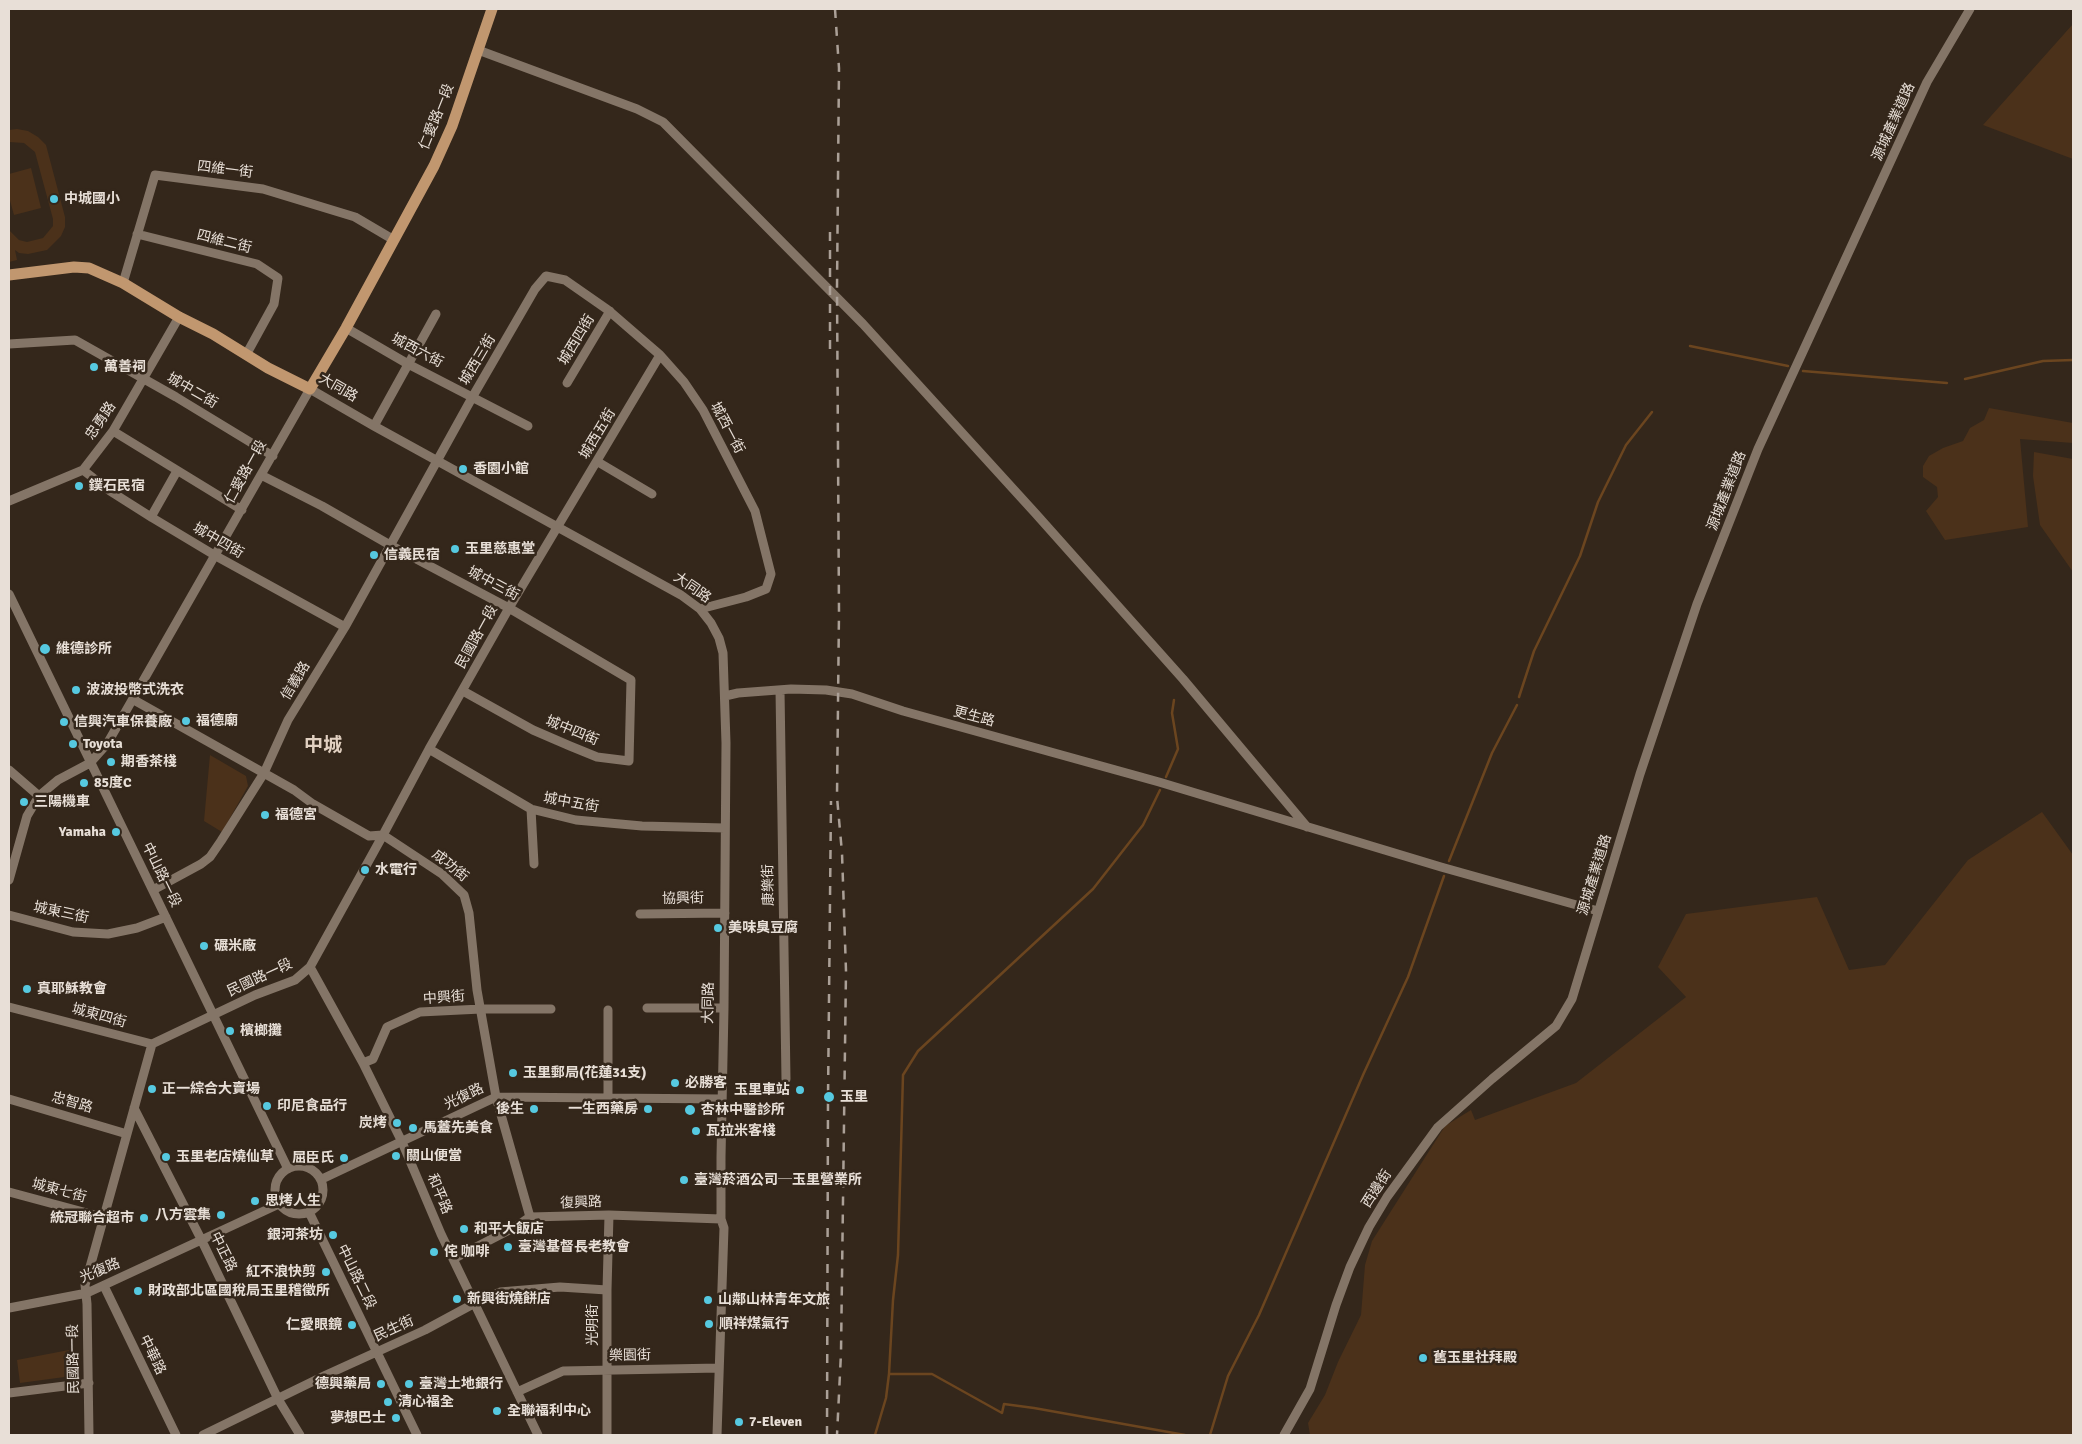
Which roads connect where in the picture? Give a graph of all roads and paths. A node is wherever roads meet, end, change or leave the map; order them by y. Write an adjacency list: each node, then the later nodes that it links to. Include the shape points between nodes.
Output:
1 (492, 9): 3 (main road, 仁愛路一段)
2 (1970, 9): 58 (street, 源城產業道路, via 1927,82 1758,449 1697,604)
3 (478, 50): 5 (main road, 仁愛路一段, via 449,133); 52 (street, via 637,109 663,122 863,324 1036,514)
4 (137, 234): 5 (street, 四維一街, via 155,175 263,189 355,218); 8 (street, 四維一街); 14 (street, 四維二街, via 257,264 278,278 274,304)
5 (394, 240): 12 (main road, 仁愛路一段)
6 (9, 275): 8 (main road, 大同路, via 74,266 89,268)
7 (546, 276): 9 (street, 城西一街, via 565,280); 20 (street, 城西三街, via 535,289)
8 (123, 283): 11 (main road, 大同路)
9 (610, 311): 15 (street, 城西一街); 18 (street, 城西四街)
10 (436, 314): 16 (street)
11 (179, 316): 14 (main road, 大同路); 17 (street, 忠勇路)
12 (346, 328): 16 (street, 城西六街); 19 (main road, 仁愛路一段)
13 (9, 344): 17 (street, 城中二街, via 75,340)
14 (246, 355): 19 (main road, 大同路)
15 (660, 355): 26 (street, 城西五街); 39 (street, 城西一街, via 703,410 755,511 771,574 766,588 746,597)
16 (408, 364): 20 (street, 城西六街); 21 (street)
17 (144, 379): 23 (street, 忠勇路); 24 (street, 城中二街)
18 (567, 383)
19 (310, 388): 21 (street, 大同路); 24 (street, 仁愛路一段)
20 (473, 396): 22 (street, 城西六街); 25 (street, 城西三街)
21 (374, 426): 25 (street, 大同路)
22 (528, 426)
23 (113, 431): 27 (street, 忠勇路); 28 (street)
24 (273, 456): 29 (street, 仁愛路一段)
25 (437, 460): 34 (street, 大同路); 35 (street, 信義路)
26 (598, 462): 30 (street); 34 (street, 城西五街)
27 (83, 470): 31 (street, 忠勇路); 33 (street, 城中四街)
28 (178, 471): 32 (street); 33 (street)
29 (261, 475): 32 (street, 仁愛路一段); 35 (street, 城中三街)
30 (652, 494)
31 (9, 502)
32 (242, 510): 36 (street, 仁愛路一段)
33 (151, 517): 36 (street, 城中四街)
34 (559, 527): 38 (street, 民國路一段); 39 (street, 大同路, via 681,595)
35 (390, 545): 38 (street, 城中三街); 40 (street, 信義路)
36 (216, 556): 40 (street, 城中四街); 44 (street, 仁愛路一段)
37 (9, 594): 47 (street, 中山路一段)
38 (509, 608): 42 (street, 民國路一段); 45 (street, 城中三街, via 631,680)
39 (700, 609): 43 (street, 大同路, via 719,638)
40 (344, 627): 49 (street, 信義路, via 288,720)
41 (780, 690): 43 (street, 更生路); 52 (street, 更生路, via 826,690 852,694); 74 (street, 康樂街)
42 (463, 691): 45 (street, 城中四街, via 534,730 597,757 629,762); 46 (street, 民國路一段)
43 (725, 696): 53 (street, 大同路)
44 (134, 700): 47 (street, 仁愛路一段, via 107,744); 49 (street, 成功街)
45 (630, 739)
46 (428, 749): 51 (street, 城中五街); 54 (street, 民國路一段)
47 (90, 763): 50 (street, 仁愛路一段, via 58,780); 57 (street, 中山路一段)
48 (9, 770): 50 (street)
49 (264, 773): 54 (street, 成功街, via 369,836); 57 (street, 信義路, via 210,857)
50 (39, 796): 56 (street, 仁愛路一段, via 27,816)
51 (531, 809): 53 (street, 城中五街, via 595,822); 55 (street)
52 (1307, 827): 58 (street, 更生路)
53 (725, 828): 59 (street, 大同路)
54 (383, 836): 63 (street, 民國路一段); 68 (street, 成功街, via 442,874 464,895)
55 (534, 864)
56 (9, 880)
57 (153, 890): 62 (street, 中山路一段)
58 (1598, 911): 67 (street, 源城產業道路)
59 (725, 912): 60 (street, 協興街); 66 (street, 大同路)
60 (640, 914)
61 (9, 915): 62 (street, 城東三街, via 73,932 108,934 136,928)
62 (166, 916): 71 (street, 中山路一段)
63 (310, 967): 71 (street, 民國路一段, via 294,980); 73 (street, 和平路)
64 (9, 1007): 72 (street, 城東四街)
65 (647, 1008): 66 (street)
66 (724, 1008): 78 (street, 大同路)
67 (1567, 1008): 113 (street, 西邊街, via 1556,1026 1438,1127 1387,1197 1350,1267 1310,1389)
68 (481, 1009): 69 (street, 中興街); 73 (street, 中興街, via 420,1012 387,1027 373,1059); 75 (street, 成功街)
69 (550, 1009)
70 (608, 1010): 76 (street)
71 (214, 1015): 72 (street, 民國路一段); 82 (street, 中山路一段)
72 (152, 1044): 79 (street, 民國路一段)
73 (363, 1063): 81 (street, 和平路)
74 (786, 1079)
75 (496, 1097): 76 (street, 光復路); 81 (street, 光復路); 88 (street, 成功街)
76 (608, 1098): 78 (street, 光復路)
77 (9, 1099): 80 (street, 忠智路)
78 (722, 1099): 90 (street, 大同路)
79 (134, 1108): 80 (street, 民國路一段); 91 (street, 中正路)
80 (127, 1134): 89 (street, 民國路一段)
81 (402, 1142): 83 (street, 光復路); 92 (street, 和平路)
82 (288, 1169): 83 (street, via 305,1167); 85 (street, via 275,1187)
83 (322, 1179): 86 (street, via 322,1199)
84 (9, 1192): 89 (street, 城東七街)
85 (279, 1204): 86 (street, via 296,1215); 91 (street, 光復路)
86 (309, 1212): 98 (street, 中山路二段)
87 (609, 1215): 88 (street, 復興路); 90 (street, 復興路); 94 (street, 光明街)
88 (530, 1216): 92 (street)
89 (102, 1218): 95 (street, 民國路一段, via 85,1284)
90 (721, 1219): 99 (street, 大同路, via 724,1228)
91 (201, 1239): 93 (street, 光復路); 104 (street, 中正路)
92 (453, 1258): 96 (street, 和平路)
93 (104, 1286): 95 (street, 光復路); 106 (street, 中華路)
94 (607, 1290): 96 (street, 民生街, via 560,1287 500,1292); 100 (street, 光明街)
95 (87, 1293): 97 (street, 光復路); 101 (street, 民國路一段)
96 (475, 1303): 98 (street, 民生街); 102 (street, 和平路)
97 (9, 1308)
98 (377, 1352): 104 (street, 民生街); 109 (street, 中山路二段)
99 (719, 1368): 100 (street, 樂園街); 112 (street, 大同路)
100 (607, 1370): 102 (street, 樂園街, via 563,1371); 111 (street, 光明街)
101 (89, 1382): 103 (street); 105 (street, 民國路一段)
102 (517, 1392): 110 (street, 和平路)
103 (9, 1393)
104 (278, 1399): 107 (street, 民生街); 108 (street, 中正路)
105 (89, 1435)
106 (176, 1435)
107 (203, 1435)
108 (300, 1435)
109 (417, 1435)
110 (538, 1435)
111 (607, 1435)
112 (718, 1435)
113 (1284, 1435)

